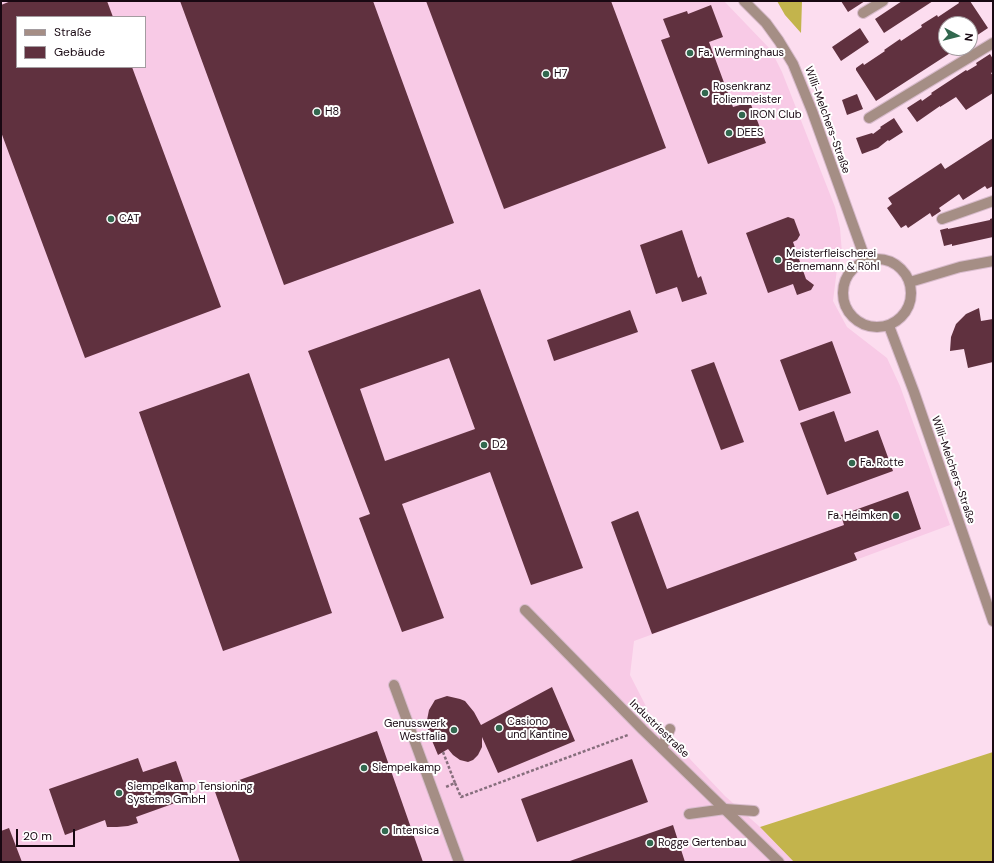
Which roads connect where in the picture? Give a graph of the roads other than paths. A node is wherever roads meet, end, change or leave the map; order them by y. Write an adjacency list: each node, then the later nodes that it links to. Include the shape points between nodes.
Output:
1 (744, 1): 8 (street, Willi-Melchers-Straße, via 766,23 793,64)
2 (883, 1): 3 (street)
3 (863, 13)
4 (993, 43): 5 (street)
5 (869, 118)
6 (993, 201): 7 (street)
7 (942, 218)
8 (866, 260): 10 (street, via 887,260 897,265); 11 (street, via 856,266 844,283 844,305 850,315 868,327)
9 (993, 261): 10 (street, via 960,267)
10 (910, 282): 11 (street, via 912,292 906,312)
11 (889, 326): 13 (street, Willi-Melchers-Straße)
12 (525, 610): 16 (street, Industriestraße)
13 (993, 622)
14 (394, 685): 20 (street)
15 (670, 729): 16 (street)
16 (662, 748): 17 (street, Industriestraße)
17 (724, 809): 18 (street); 19 (street); 21 (street, Industriestraße)
18 (754, 811)
19 (689, 814)
20 (459, 862)
21 (779, 862)

